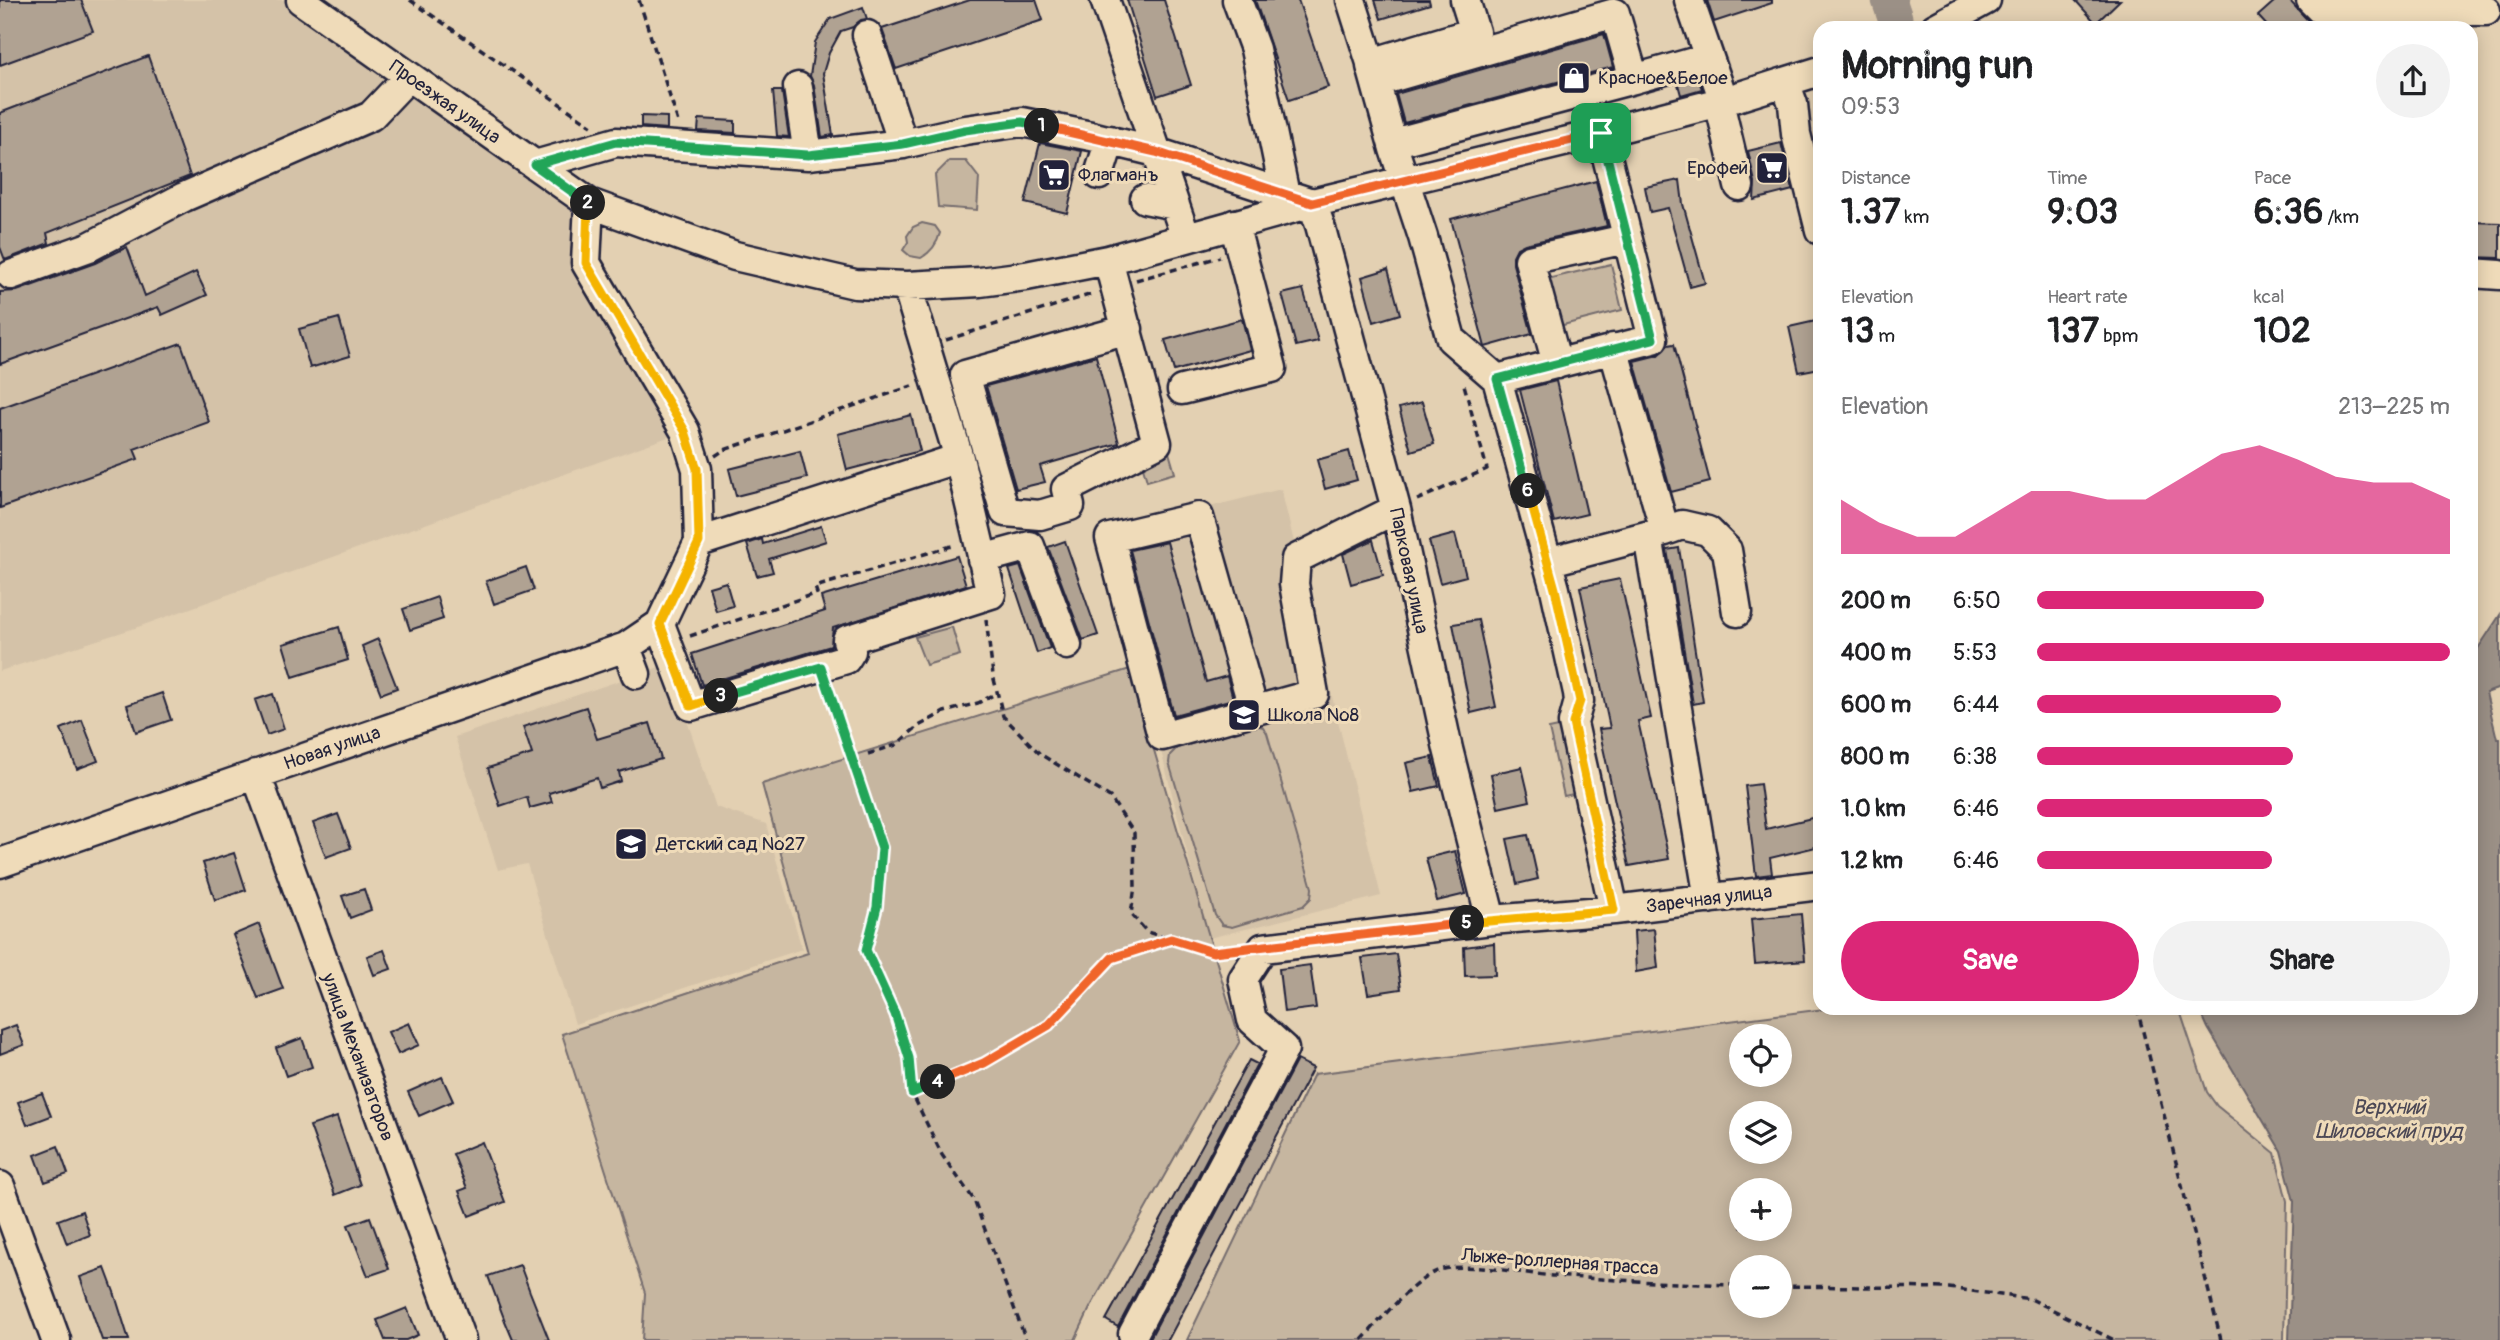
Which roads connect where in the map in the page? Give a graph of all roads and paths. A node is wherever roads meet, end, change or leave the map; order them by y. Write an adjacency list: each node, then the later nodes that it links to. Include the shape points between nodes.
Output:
1 (301, 0): 17 (street, Проезжая улица)
2 (410, 0): 24 (path)
3 (639, 0): 27 (path)
4 (1105, 0): 28 (street)
5 (1237, 0): 34 (street, via 1255,49)
6 (1351, 0): 15 (street)
7 (1465, 0): 15 (street, via 1475,32)
8 (1689, 0): 14 (street)
9 (1986, 0): 12 (street)
10 (2311, 0): 11 (street, via 2321,10)
11 (2486, 11)
12 (1952, 21)
13 (867, 35): 26 (street)
14 (1708, 58): 18 (street); 21 (street)
15 (1374, 73): 18 (street, via 1615,13); 25 (street)
16 (1813, 73): 19 (street)
17 (408, 77): 30 (street, Проезжая улица); 45 (street, via 371,116 184,197 89,247)
18 (1634, 79): 25 (street)
19 (1785, 82): 21 (street); 36 (street)
20 (798, 87): 29 (street)
21 (1721, 101): 22 (street); 33 (street)
22 (1601, 133): 32 (street); 42 (street)
23 (1110, 140): 26 (street, via 1022,122); 28 (street); 31 (street)
24 (616, 142): 27 (street); 30 (street)
25 (1393, 143): 32 (street)
26 (903, 144): 29 (street)
27 (685, 147): 29 (street)
28 (1156, 152): 34 (street); 38 (street)
29 (808, 155)
30 (535, 165): 37 (street, Проезжая улица)
31 (1099, 175)
32 (1403, 179): 39 (street); 53 (street, via 1451,338)
33 (1739, 186)
34 (1285, 195): 39 (street)
35 (1145, 199): 38 (street)
36 (1813, 202)
37 (589, 203): 47 (street, Проезжая улица, via 735,256 855,284); 56 (street, via 586,263 685,431)
38 (1175, 205): 41 (street)
39 (1316, 214): 40 (street, Проезжая улица); 57 (street, Парковая улица)
40 (1234, 224): 41 (street, Проезжая улица); 54 (street, via 1272,368)
41 (1186, 238): 43 (street, Проезжая улица)
42 (1626, 239): 49 (street, via 1653,339); 50 (street, via 1529,260)
43 (1108, 260): 47 (street, Проезжая улица, via 980,282); 48 (street)
44 (2478, 273): 46 (street)
45 (12, 275)
46 (2500, 275)
47 (907, 286): 52 (street)
48 (1128, 329): 48 (street, via 1157,443 1066,489 1070,506 1040,515 1005,512 965,375)
49 (1613, 348): 50 (street); 58 (street)
50 (1557, 364): 53 (street)
51 (1462, 378): 57 (path, via 1487,469)
52 (934, 379): 55 (street); 56 (path, via 724,450)
53 (1497, 379): 61 (street)
54 (1182, 390)
55 (959, 458): 59 (street); 60 (street)
56 (697, 469): 59 (street)
57 (1396, 509): 70 (street, via 1296,558 1294,584 1314,694); 77 (street, Парковая улица)
58 (1657, 533): 61 (street); 63 (street, via 1682,525 1708,531 1727,550); 75 (street)
59 (699, 542): 64 (street)
60 (980, 549): 62 (street); 64 (path, via 816,587 817,593); 65 (street, via 1030,546)
61 (1547, 562): 76 (street, via 1580,701 1573,723)
62 (991, 594): 67 (street, via 847,640 851,651 846,659); 69 (path, via 985,616)
63 (1737, 612)
64 (664, 634): 66 (street, Новая улица); 67 (street, via 691,706)
65 (1067, 645)
66 (626, 647): 68 (street); 72 (street, Новая улица)
67 (821, 667): 81 (path, via 882,848 877,907 866,950 895,1014 909,1058)
68 (636, 674)
69 (997, 693): 71 (path, via 978,704 944,712 896,745); 78 (path, via 1003,716 1040,754 1110,797 1134,833 1131,914 1147,932)
70 (1254, 711): 70 (street, via 1162,736 1110,538 1199,517)
71 (868, 754)
72 (256, 774): 73 (street, Новая улица); 87 (street, улица Механизаторов)
73 (0, 863)
74 (1813, 886): 75 (street, Заречная улица)
75 (1709, 899): 76 (street, Заречная улица)
76 (1614, 910): 77 (street, Заречная улица)
77 (1491, 920): 79 (street, Заречная улица)
78 (1171, 939): 79 (path, via 1213,952); 81 (path, via 1112,958 1049,1025 984,1063)
79 (1263, 947): 85 (street, via 1242,979 1252,1020 1284,1049)
80 (2139, 1015): 91 (path)
81 (912, 1093): 88 (path, via 942,1154 974,1200)
82 (0, 1185): 86 (street)
83 (1729, 1284): 89 (path, Лыже-роллерная трасса, via 1460,1268 1437,1271 1391,1307)
84 (1792, 1286): 90 (path, via 1949,1289 2031,1299)
85 (1133, 1334)
86 (56, 1340)
87 (461, 1340)
88 (1026, 1340)
89 (1362, 1340)
90 (2114, 1340)
91 (2221, 1340)

